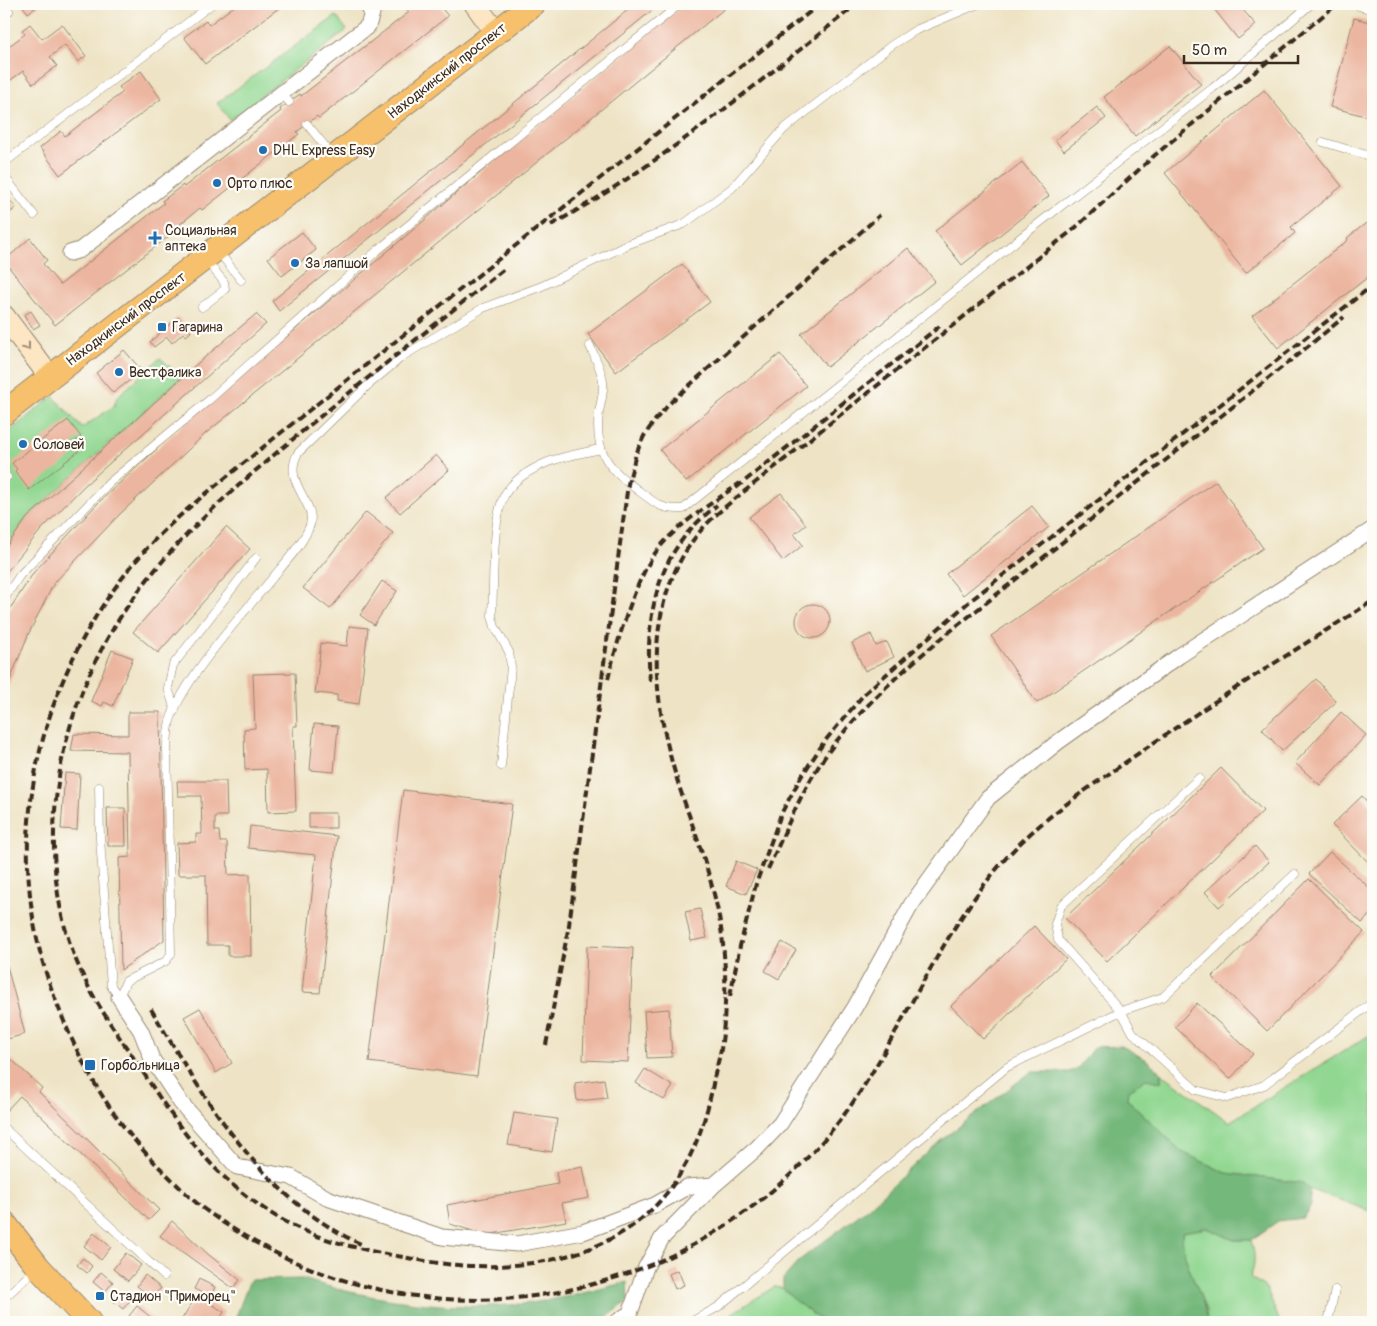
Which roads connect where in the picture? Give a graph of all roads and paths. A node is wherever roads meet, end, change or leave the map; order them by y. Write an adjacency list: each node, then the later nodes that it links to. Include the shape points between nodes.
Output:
1 (4, 4): 11 (lane, via 9,11)
2 (212, 4): 17 (lane)
3 (368, 4): 20 (street, via 372,13 368,26 285,97 80,250)
4 (474, 4): 12 (street)
5 (533, 4): 12 (main road, Находкинский проспект)
6 (680, 4): 31 (lane, via 378,250 109,483 20,575)
7 (978, 4): 32 (lane, via 916,30 892,45 784,129 732,188 684,224 629,244 542,286 483,308 403,356 366,387 298,453 291,464 309,510 311,519 307,533 207,660)
8 (1311, 4): 28 (lane, via 1213,88 1025,234 683,510 668,510 651,500 619,475 606,462)
9 (1358, 6): 10 (lane)
10 (1373, 10)
11 (4, 15)
12 (496, 33): 16 (main road, Находкинский проспект)
13 (307, 124): 16 (lane)
14 (1323, 142): 15 (lane)
15 (1373, 156)
16 (334, 158): 21 (main road, Находкинский проспект)
17 (4, 163)
18 (4, 176): 19 (lane)
19 (34, 214)
20 (70, 253)
21 (211, 254): 22 (lane); 23 (lane, via 225,289); 26 (main road, Находкинский проспект)
22 (241, 280)
23 (202, 307)
24 (4, 316): 26 (street, one-way to 26)
25 (590, 346): 28 (lane, via 603,382 597,432)
26 (50, 377): 27 (main road, Находкинский проспект)
27 (4, 413)
28 (600, 449): 33 (lane, via 533,469 506,492 502,504 492,616 494,627 509,652 511,667)
29 (1373, 529): 41 (street, via 1179,656 1058,742 988,798 911,906 855,1007 780,1124)
30 (256, 558): 32 (lane, via 173,665 168,688)
31 (4, 599)
32 (175, 710): 37 (lane, via 167,744 172,954 166,961 126,982)
33 (501, 766)
34 (1199, 778): 39 (lane, via 1062,906 1055,924 1058,940)
35 (99, 787): 37 (lane, via 111,986)
36 (1295, 874): 39 (lane, via 1163,997)
37 (119, 997): 41 (street, via 141,1031 152,1059 181,1103 237,1167 291,1177 327,1198 442,1237 517,1244 583,1232 655,1205 687,1187)
38 (1373, 1002): 39 (lane, via 1264,1085 1227,1098 1196,1090 1133,1033)
39 (1121, 1011): 50 (lane, via 1007,1067 718,1307)
40 (4, 1128): 44 (lane)
41 (714, 1185): 47 (street, via 662,1238 646,1267)
42 (4, 1223): 43 (main road)
43 (38, 1267): 46 (lane); 48 (main road)
44 (164, 1276)
45 (1335, 1290): 51 (lane)
46 (4, 1298)
47 (634, 1318): 49 (street)
48 (89, 1322)
49 (618, 1322)
50 (691, 1322)
51 (1328, 1322)

